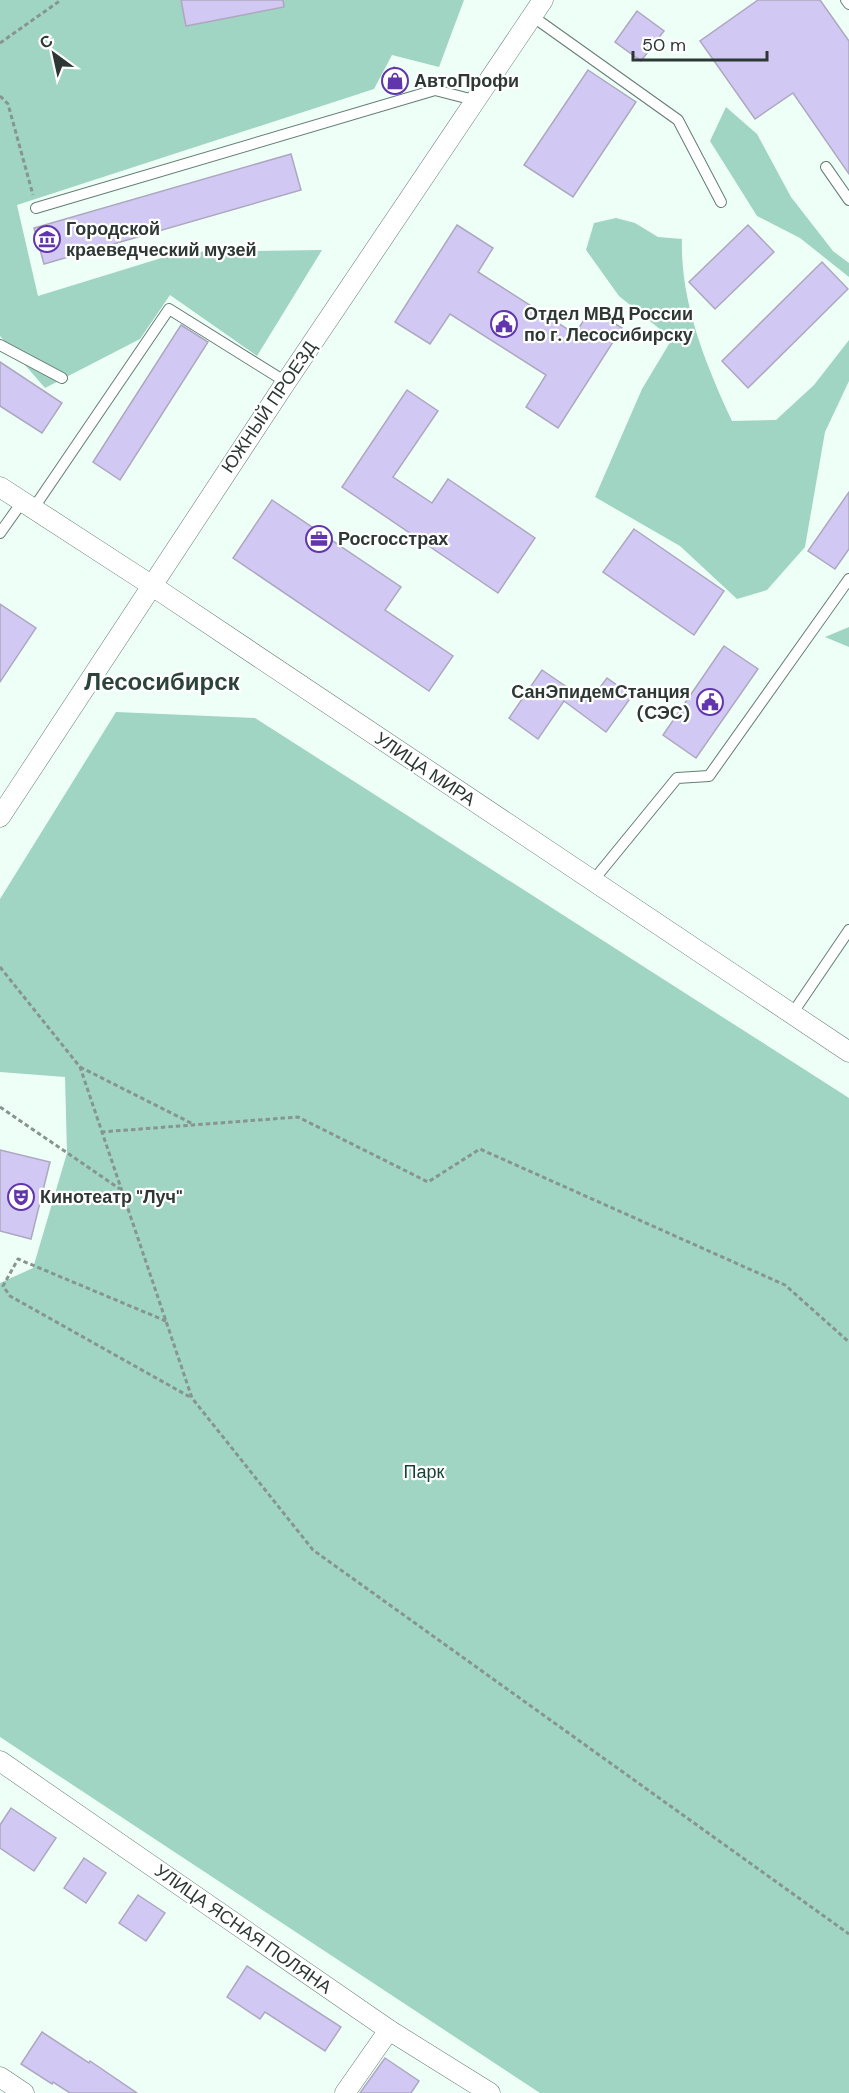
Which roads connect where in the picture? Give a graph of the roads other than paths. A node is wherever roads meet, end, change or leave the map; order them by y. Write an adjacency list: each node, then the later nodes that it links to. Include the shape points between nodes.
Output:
1 (537, 8): 2 (street, ЮЖНЫЙ ПРОЕЗД); 5 (lane, via 678,120)
2 (474, 100): 6 (lane, via 435,90); 9 (street, ЮЖНЫЙ ПРОЕЗД)
3 (826, 167): 4 (lane)
4 (849, 200)
5 (722, 202)
6 (36, 208)
7 (0, 345): 8 (lane)
8 (62, 378)
9 (286, 382): 11 (lane, via 169,309); 14 (street, ЮЖНЫЙ ПРОЕЗД)
10 (0, 488): 11 (street, УЛИЦА МИРА)
11 (28, 505): 12 (lane); 14 (street, УЛИЦА МИРА)
12 (0, 533)
13 (849, 579): 16 (lane, via 709,776 677,778)
14 (151, 585): 15 (street, ЮЖНЫЙ ПРОЕЗД); 16 (street, УЛИЦА МИРА)
15 (0, 817)
16 (592, 882): 18 (street, УЛИЦА МИРА)
17 (848, 935): 18 (lane)
18 (792, 1014): 19 (street, УЛИЦА МИРА)
19 (849, 1052)
20 (0, 1761): 21 (street, УЛИЦА ЯСНАЯ ПОЛЯНА)
21 (389, 2030): 24 (street); 25 (street, УЛИЦА ЯСНАЯ ПОЛЯНА)
22 (0, 2078): 23 (street)
23 (24, 2093)
24 (345, 2093)
25 (490, 2093)

